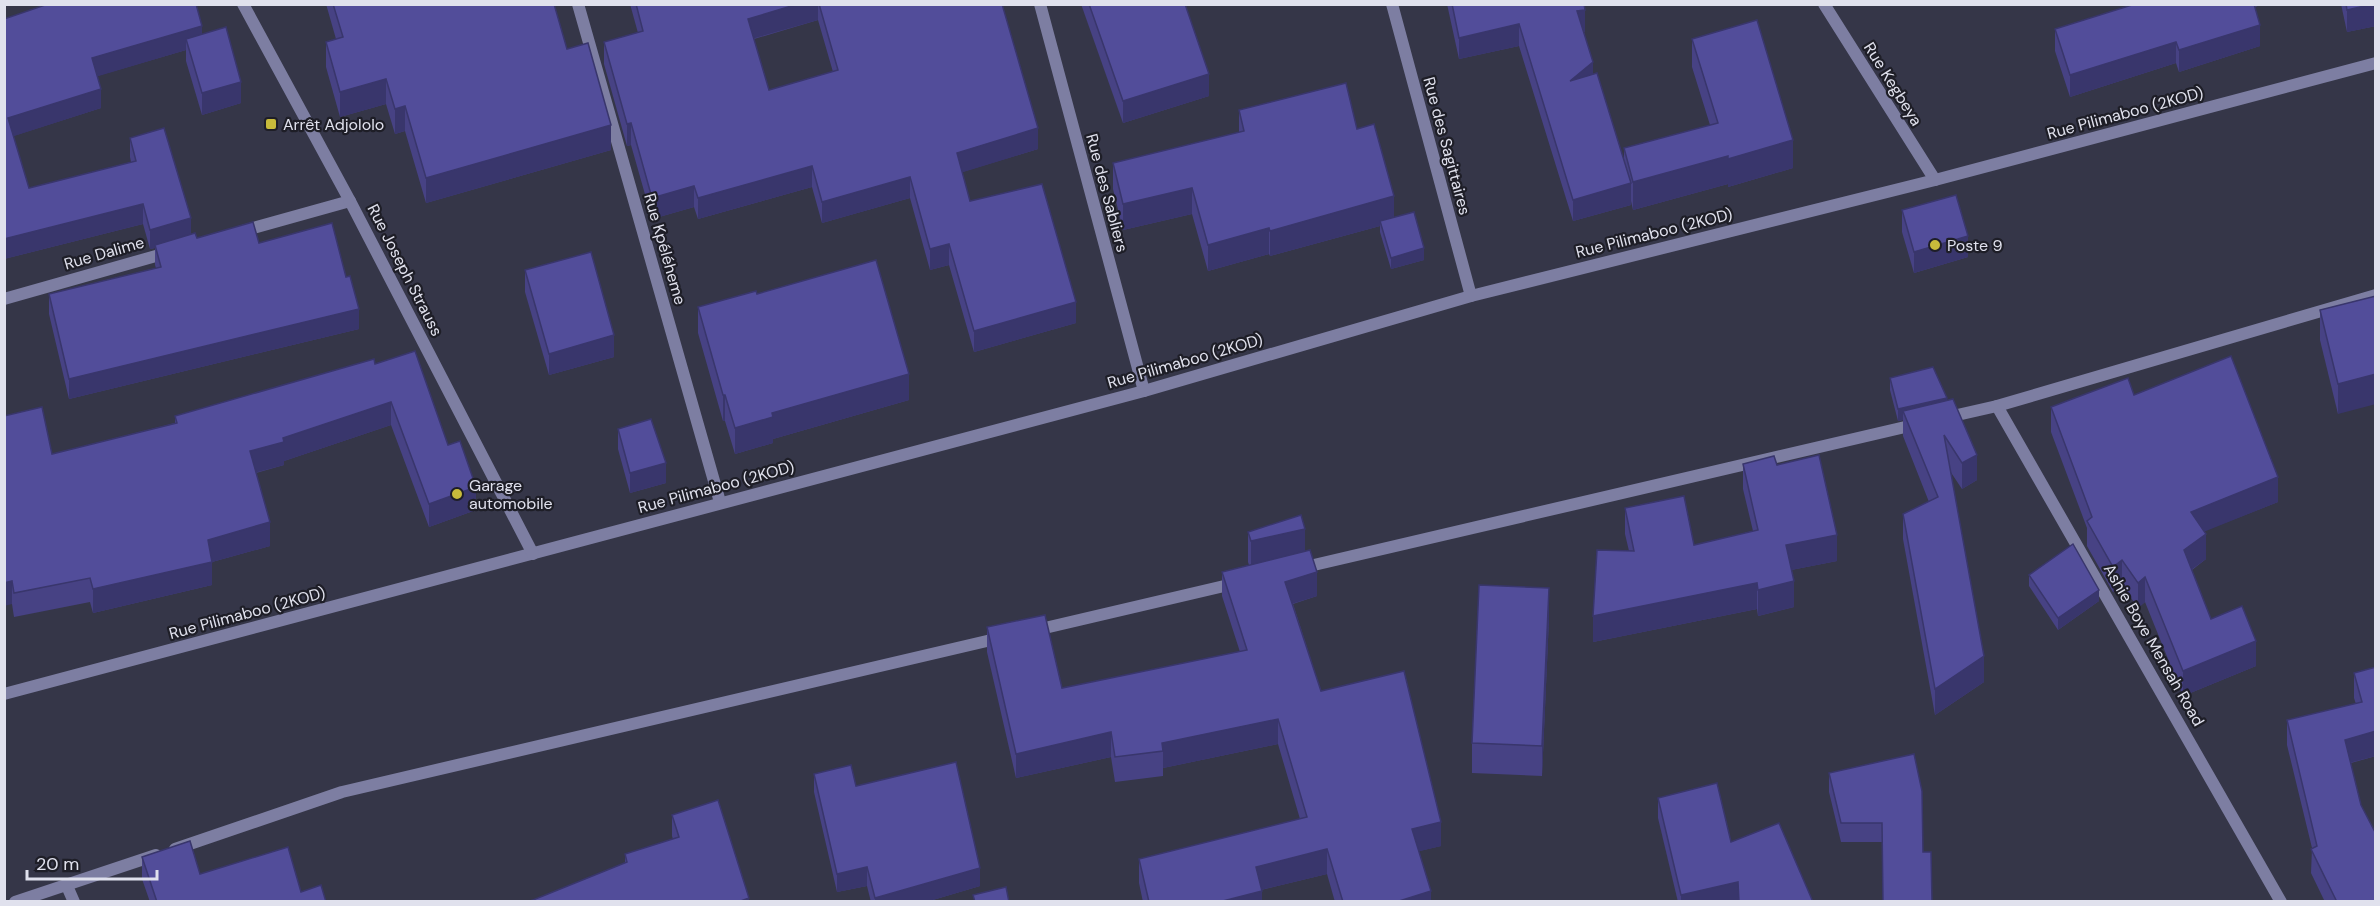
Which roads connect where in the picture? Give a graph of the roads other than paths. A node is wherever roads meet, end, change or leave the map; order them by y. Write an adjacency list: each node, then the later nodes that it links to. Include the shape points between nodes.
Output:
1 (243, 4): 8 (street, Rue Joseph Strauss)
2 (578, 4): 16 (street, Rue Kpéléheme)
3 (1040, 4): 14 (street, Rue des Sabliers)
4 (1392, 4): 11 (street, Rue des Sagittaires)
5 (1824, 4): 7 (street, Rue Kegbeya)
6 (2376, 63): 7 (street, Rue Pilimaboo (2KOD))
7 (1935, 180): 11 (street, Rue Pilimaboo (2KOD))
8 (350, 201): 9 (street); 17 (street, Rue Joseph Strauss)
9 (224, 237)
10 (177, 250): 13 (street, Rue Dalime)
11 (1471, 296): 14 (street, Rue Pilimaboo (2KOD))
12 (2376, 296): 15 (street)
13 (4, 298)
14 (1144, 391): 16 (street, Rue Pilimaboo (2KOD))
15 (1997, 406): 18 (street); 24 (street, Ashie Boye Mensah Road)
16 (720, 502): 17 (street, Rue Pilimaboo (2KOD))
17 (533, 554): 20 (street, Rue Pilimaboo (2KOD))
18 (1286, 572)
19 (1251, 580): 21 (street, via 342,792)
20 (4, 694)
21 (67, 886): 22 (street); 23 (street)
22 (15, 902)
23 (74, 902)
24 (2282, 902)

